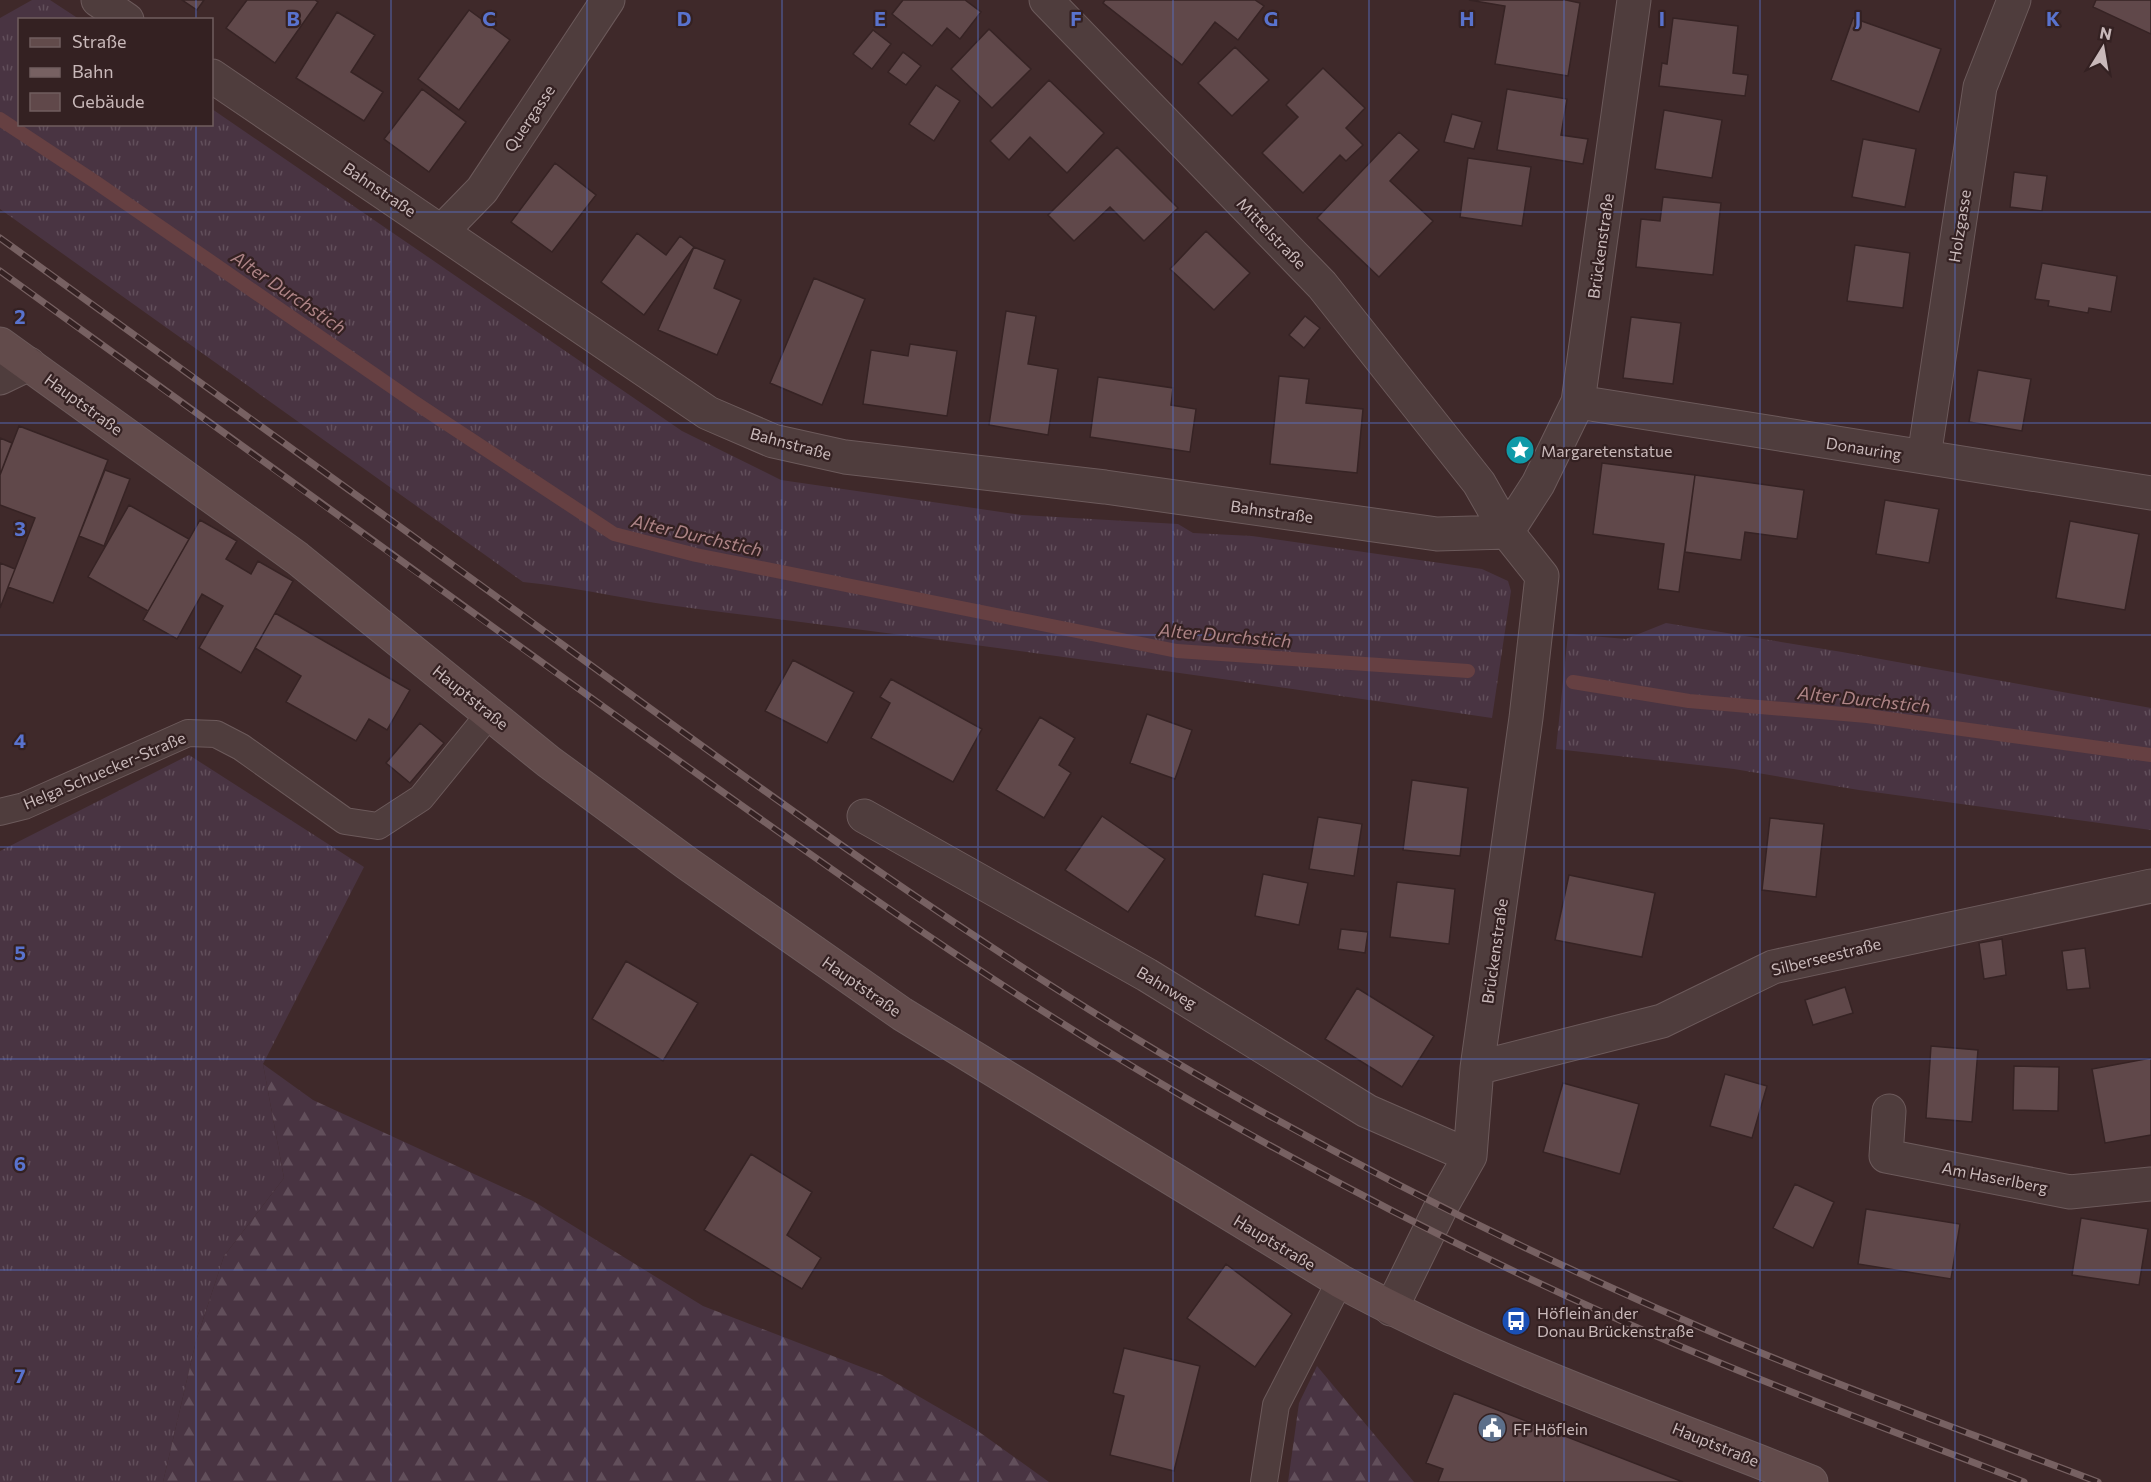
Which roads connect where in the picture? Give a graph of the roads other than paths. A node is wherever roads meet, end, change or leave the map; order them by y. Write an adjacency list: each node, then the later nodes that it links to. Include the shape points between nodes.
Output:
1 (98, 0): 6 (street)
2 (608, 0): 8 (street, Quergasse, via 482,190)
3 (1047, 0): 15 (street, Mittelstraße, via 1322,285 1479,483)
4 (1634, 0): 12 (street, Brückenstraße)
5 (2014, 0): 13 (street, Holzgasse, via 1980,87)
6 (124, 18)
7 (213, 77): 8 (street, Bahnstraße)
8 (442, 230): 15 (street, Bahnstraße, via 708,413 773,441 845,457 1105,487 1437,534)
9 (0, 344): 10 (main road, Hauptstraße)
10 (29, 364): 11 (street); 17 (main road, Hauptstraße, via 297,558)
11 (0, 378)
12 (1578, 402): 13 (street, Donauring); 15 (street, Brückenstraße, via 1538,484)
13 (1924, 457): 14 (street, Donauring)
14 (2151, 493)
15 (1508, 532): 16 (street, Mittelstraße)
16 (1542, 576): 21 (street, Brückenstraße)
17 (491, 712): 18 (lane, Helga Schuecker-Straße, via 421,798 378,826 345,821 241,747 216,734 197,733 188,733 24,806); 25 (main road, Hauptstraße, via 549,762 902,1014)
18 (0, 812)
19 (864, 816): 23 (street, Bahnweg, via 1147,975 1367,1111)
20 (2151, 886): 21 (street, Silberseestraße, via 1773,967 1662,1021)
21 (1477, 1068): 23 (street, Brückenstraße)
22 (1889, 1111): 24 (street, Am Haserlberg, via 1886,1156 2070,1192)
23 (1470, 1156): 26 (street, Brückenstraße)
24 (2151, 1184)
25 (1340, 1281): 26 (main road, Hauptstraße); 27 (lane, via 1276,1405)
26 (1391, 1309): 28 (main road, Hauptstraße, via 1502,1359)
27 (1264, 1482)
28 (1811, 1482)

